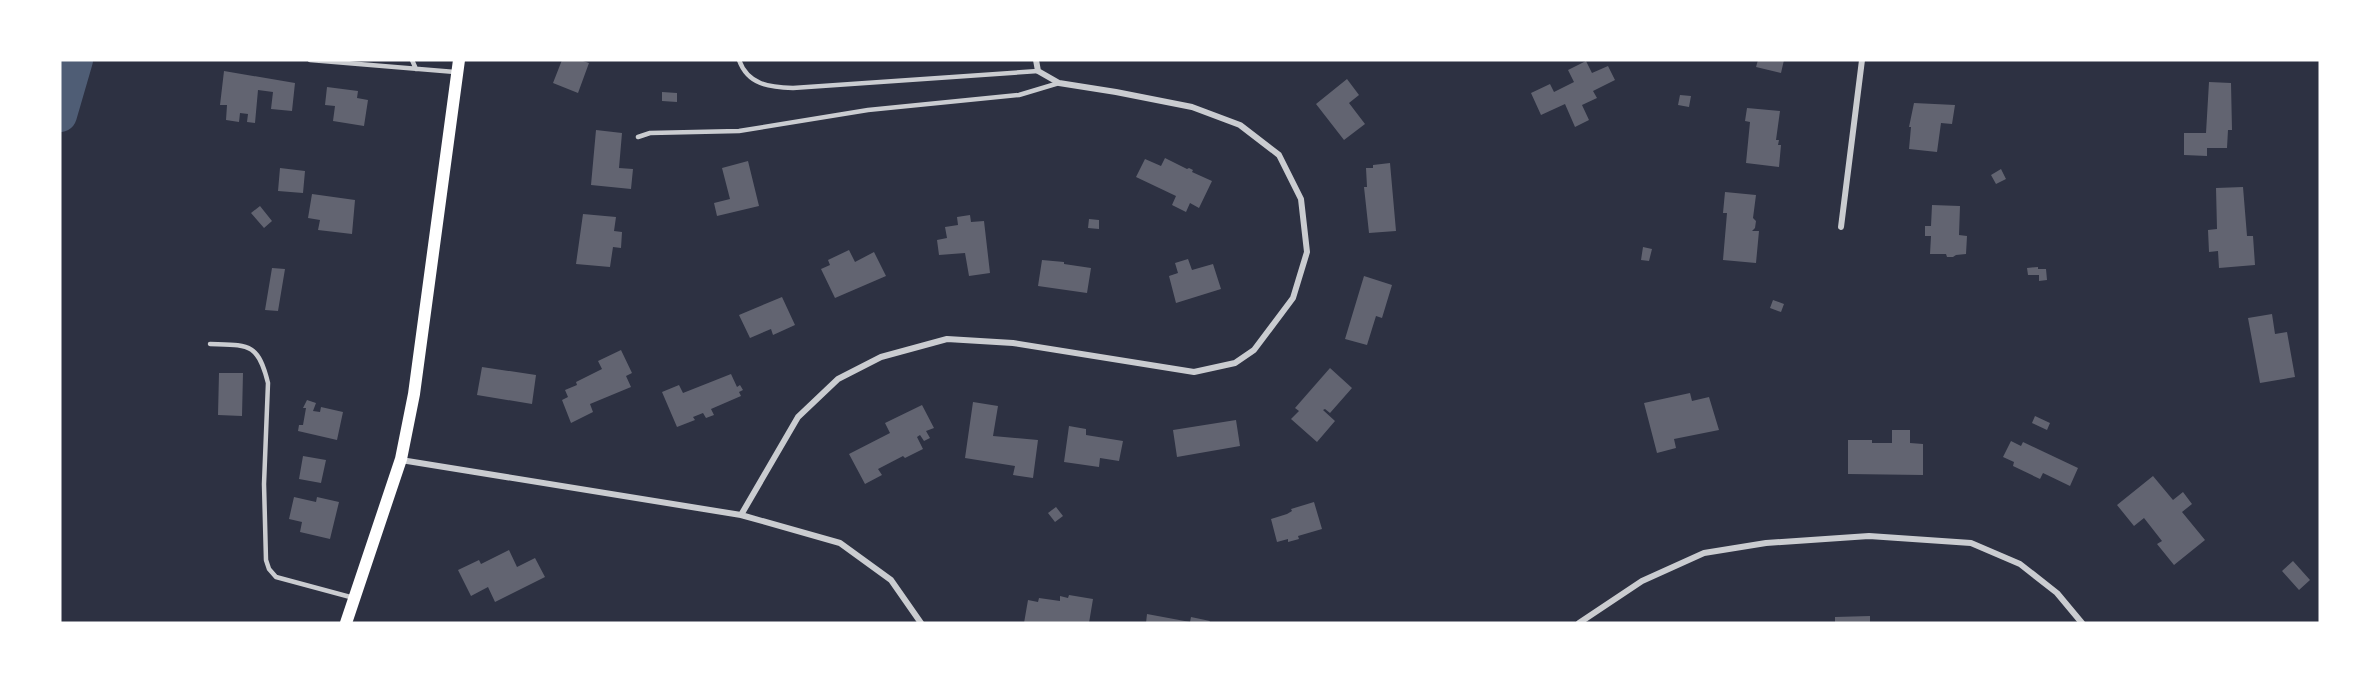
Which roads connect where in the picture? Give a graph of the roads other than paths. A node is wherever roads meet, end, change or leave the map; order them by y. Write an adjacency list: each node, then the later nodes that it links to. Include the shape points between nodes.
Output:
1 (310, 60): 7 (lane)
2 (412, 60): 7 (lane)
3 (739, 60): 8 (lane, via 752,80 770,87 793,88)
4 (1036, 60): 8 (street)
5 (1862, 60): 11 (street)
6 (458, 66): 7 (lane); 13 (main road, via 414,394)
7 (416, 69)
8 (1038, 71): 9 (street)
9 (1059, 83): 10 (lane, via 1008,96 868,110 739,131 650,133); 14 (street, via 1192,107 1240,125 1279,155 1301,199 1307,252 1293,298 1254,350 1235,363 1194,372 1013,343 947,339 881,357 838,379 798,417)
10 (638, 137)
11 (1840, 227)
12 (210, 344): 15 (lane, via 252,349 268,383 264,484 269,569 276,577)
13 (401, 459): 14 (street); 15 (main road)
14 (741, 515): 17 (street, via 840,543 891,580)
15 (354, 598): 16 (main road)
16 (346, 623)
17 (921, 623)
18 (1579, 623): 19 (street, via 1642,581 1704,553 1766,543 1869,536 1971,543 2020,564 2057,593)
19 (2082, 623)

